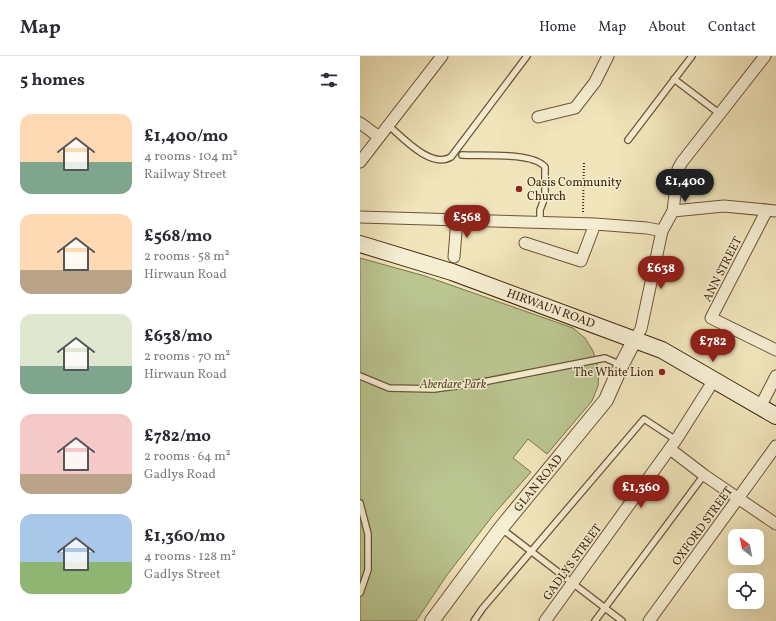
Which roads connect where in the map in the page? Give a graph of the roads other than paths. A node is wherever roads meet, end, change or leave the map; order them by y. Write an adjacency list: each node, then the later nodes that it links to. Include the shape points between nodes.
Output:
1 (442, 56): 10 (street)
2 (527, 56): 10 (lane, via 451,157 441,160 428,158)
3 (608, 56): 8 (street, via 595,82 574,108)
4 (692, 56): 6 (lane)
5 (765, 56): 7 (street)
6 (674, 79): 7 (lane); 12 (lane)
7 (720, 114): 15 (street, via 678,169)
8 (538, 117)
9 (360, 124): 11 (street)
10 (388, 126): 11 (street)
11 (379, 137): 14 (street)
12 (628, 140)
13 (462, 155): 19 (lane, via 517,156 543,164 544,197)
14 (360, 162)
15 (673, 211): 16 (street, via 724,206); 21 (street)
16 (771, 211): 26 (street, ANN STREET, via 711,318)
17 (360, 217): 18 (street)
18 (457, 219): 19 (street); 24 (street)
19 (540, 222): 20 (street)
20 (595, 224): 21 (street); 22 (street, via 581,261)
21 (662, 231): 25 (street, via 641,329)
22 (525, 243)
23 (360, 244): 25 (main road, HIRWAUN ROAD, via 452,272)
24 (454, 257)
25 (635, 340): 27 (street, GLAN ROAD); 30 (main road, HIRWAUN ROAD, via 662,350)
26 (776, 350)
27 (621, 366): 28 (lane, via 605,358 478,384 434,389 389,388); 39 (street, GLAN ROAD, via 606,400)
28 (360, 376)
29 (776, 376): 31 (street)
30 (714, 380): 31 (main road, HIRWAUN ROAD); 33 (street, GADLYS STREET)
31 (760, 407): 32 (main road, HIRWAUN ROAD)
32 (776, 416)
33 (673, 445): 35 (street); 40 (lane, via 644,419); 41 (street, GADLYS STREET)
34 (776, 446): 36 (street, OXFORD STREET)
35 (704, 475): 36 (street); 43 (lane)
36 (739, 498): 38 (street); 49 (street, OXFORD STREET)
37 (360, 504): 42 (lane, via 368,534 368,570)
38 (776, 524)
39 (501, 528): 40 (lane); 44 (street, GLAN ROAD)
40 (532, 552): 41 (lane); 45 (lane)
41 (573, 584): 43 (lane); 46 (street, GADLYS STREET)
42 (360, 593)
43 (605, 608): 47 (lane); 48 (lane)
44 (432, 621)
45 (474, 621)
46 (545, 621)
47 (595, 621)
48 (622, 621)
49 (649, 621)

